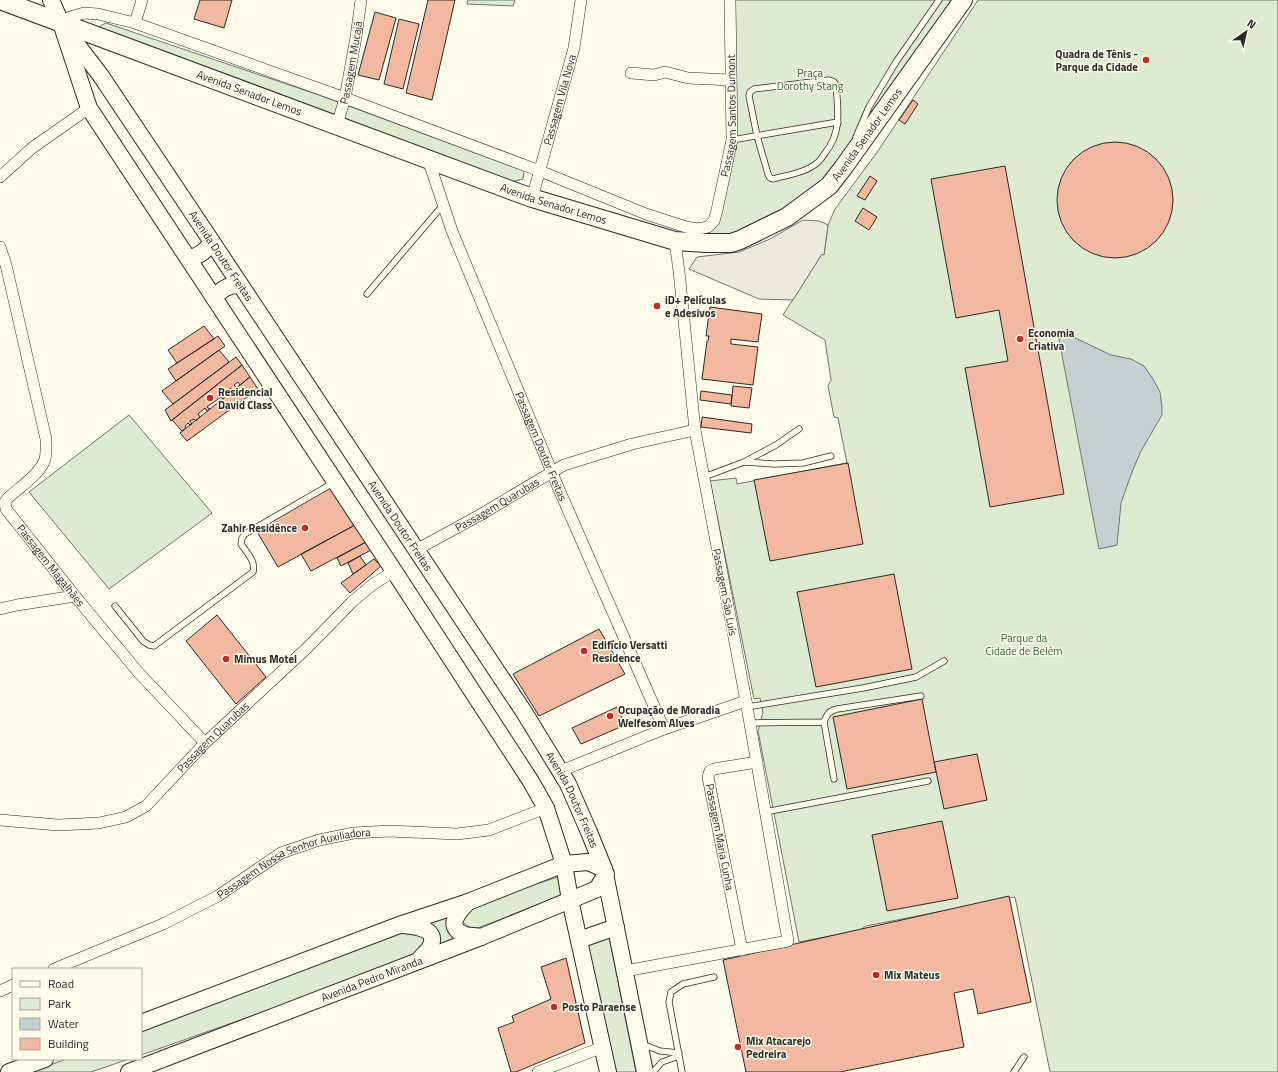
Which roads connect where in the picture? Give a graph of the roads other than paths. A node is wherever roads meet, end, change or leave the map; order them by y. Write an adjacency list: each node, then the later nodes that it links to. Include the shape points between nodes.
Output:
1 (0, 0): 9 (main road, Avenida Senador Lemos)
2 (51, 0): 9 (main road, Avenida Doutor Freitas)
3 (142, 0): 10 (street)
4 (361, 0): 13 (street, Passagem Mucajá)
5 (581, 0): 21 (street, Passagem Vila Nova, via 574,48)
6 (730, 0): 12 (street, Passagem Santos Dumont)
7 (939, 0): 20 (lane, via 896,62 869,107)
8 (962, 0): 20 (main road, Avenida Senador Lemos)
9 (61, 23): 10 (street, Avenida Senador Lemos, via 84,12); 14 (main road, Avenida Doutor Freitas); 16 (main road, Avenida Senador Lemos); 27 (main road, Avenida Doutor Freitas, via 100,76)
10 (135, 23): 13 (street, Avenida Senador Lemos)
11 (631, 72): 12 (street, via 654,75 665,72 688,78)
12 (731, 80): 18 (street, Passagem Santos Dumont)
13 (345, 98): 16 (street, Passagem Mucajá); 21 (street, Avenida Senador Lemos)
14 (89, 108): 22 (street, via 32,148); 29 (main road, Avenida Doutor Freitas)
15 (838, 122): 17 (lane); 17 (lane, via 835,137 817,163 800,172 773,179 768,174); 17 (lane, via 836,85 829,80 754,89 749,96)
16 (337, 125): 19 (main road, Avenida Senador Lemos)
17 (757, 136): 18 (lane)
18 (732, 140): 25 (street, Passagem Santos Dumont, via 717,210 714,221)
19 (428, 159): 23 (main road, Avenida Senador Lemos); 24 (street, Passagem Doutor Freitas)
20 (843, 168): 26 (main road, Avenida Senador Lemos, via 830,186 787,217 740,240 731,243)
21 (540, 171): 23 (street, Passagem Vila Nova); 25 (street, Avenida Senador Lemos, via 646,214 692,228)
22 (0, 177)
23 (532, 198): 26 (main road, Avenida Senador Lemos)
24 (443, 205): 31 (lane); 37 (street, Passagem Doutor Freitas)
25 (708, 228)
26 (675, 241): 34 (street, Passagem São Luís)
27 (212, 242): 29 (main road, via 203,253); 30 (main road, Avenida Doutor Freitas)
28 (0, 247): 42 (street, Passagem Magalhães, via 46,440 45,461 38,471 8,498 5,505)
29 (188, 258): 32 (main road, Avenida Doutor Freitas)
30 (240, 285): 32 (main road, via 223,289); 40 (main road, Avenida Doutor Freitas)
31 (368, 294)
32 (214, 298): 39 (main road, Avenida Doutor Freitas)
33 (799, 429): 36 (lane)
34 (695, 430): 37 (street, Passagem Quarubas, via 632,444); 38 (street, Passagem São Luís)
35 (830, 456): 36 (lane, via 803,463)
36 (744, 462): 38 (lane)
37 (551, 471): 40 (street, Passagem Quarubas, via 480,515); 50 (street, Passagem Doutor Freitas)
38 (704, 477): 47 (street, Passagem São Luís)
39 (335, 482): 41 (main road, Avenida Doutor Freitas); 43 (lane, via 245,534 241,544 253,561 253,572 154,646 143,641)
40 (416, 550): 53 (main road, Avenida Doutor Freitas)
41 (394, 571): 51 (street, Passagem Quarubas, via 352,602 308,647); 56 (main road, Avenida Doutor Freitas)
42 (75, 596): 44 (street); 51 (street, Passagem Magalhães, via 138,672)
43 (115, 606)
44 (0, 609)
45 (944, 661): 47 (lane, via 916,677 863,688)
46 (921, 696): 48 (lane, via 832,710)
47 (746, 704): 49 (street, Passagem São Luís); 50 (street)
48 (824, 722): 49 (lane); 54 (lane)
49 (750, 723): 52 (street, Passagem São Luís)
50 (664, 729): 53 (street)
51 (205, 743): 58 (street, Passagem Quarubas, via 146,806 126,817 99,823 58,825)
52 (757, 762): 57 (street, Passagem São Luís); 67 (street, Passagem Maria Cunha, via 714,769 708,776)
53 (561, 771): 60 (main road, Avenida Doutor Freitas, via 590,832)
54 (834, 779)
55 (928, 781): 57 (lane)
56 (546, 808): 59 (main road, Avenida Doutor Freitas); 69 (street, Passagem Nossa Senhor Auxiliadora, via 489,830 457,834 390,830 354,833 319,840 281,853 218,896 163,924)
57 (766, 812): 67 (street, Passagem São Luís, via 788,941)
58 (0, 820)
59 (564, 864): 60 (main road, via 588,862); 61 (main road, Avenida Doutor Freitas); 62 (main road)
60 (605, 872): 61 (main road, Avenida Pedro Miranda, via 597,889); 64 (main road, Avenida Doutor Freitas)
61 (570, 900): 65 (main road, Avenida Pedro Miranda); 66 (main road, Avenida Doutor Freitas)
62 (468, 902): 63 (main road); 65 (main road, via 457,912 454,925 465,935)
63 (402, 924): 68 (main road, via 420,926 431,935 429,949); 74 (main road)
64 (616, 927): 66 (main road); 70 (main road, Avenida Doutor Freitas)
65 (481, 937): 68 (main road, Avenida Pedro Miranda)
66 (579, 940): 76 (main road, Avenida Doutor Freitas)
67 (742, 950): 70 (street)
68 (416, 962): 81 (main road, Avenida Pedro Miranda)
69 (56, 968)
70 (625, 972): 75 (main road, Avenida Doutor Freitas)
71 (714, 977): 77 (lane, via 683,984 671,992 669,1002)
72 (12, 986): 73 (street)
73 (0, 991)
74 (142, 1023)
75 (639, 1042): 77 (lane, via 660,1051); 84 (main road, Avenida Doutor Freitas)
76 (603, 1047): 82 (street); 83 (main road, Avenida Doutor Freitas)
77 (679, 1055): 85 (lane, via 662,1062); 86 (lane)
78 (1024, 1057): 87 (lane)
79 (42, 1060): 80 (main road)
80 (10, 1072)
81 (129, 1072)
82 (538, 1072)
83 (608, 1072)
84 (645, 1072)
85 (653, 1072)
86 (682, 1072)
87 (1014, 1072)

